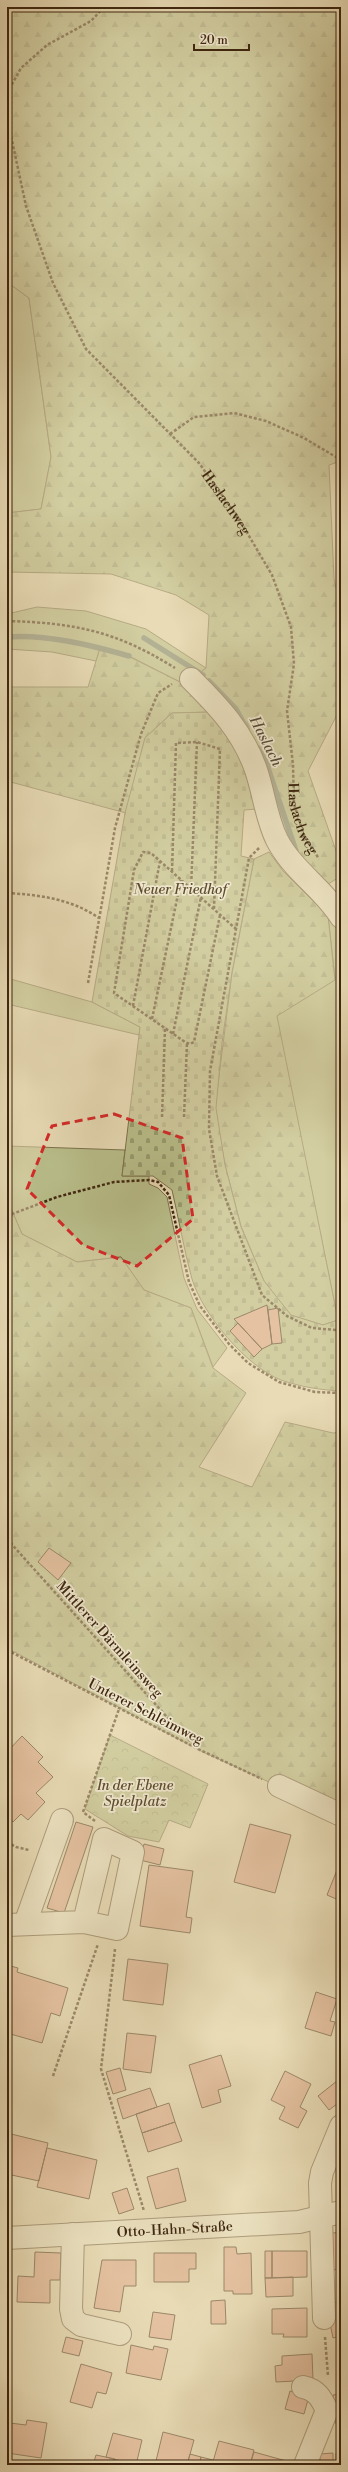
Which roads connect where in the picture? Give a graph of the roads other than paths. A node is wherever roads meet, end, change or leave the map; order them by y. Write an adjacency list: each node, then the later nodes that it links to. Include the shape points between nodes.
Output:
1 (189, 677): 2 (street, Haslachweg, via 224,712 246,744 269,822 286,855)
2 (334, 906)
3 (278, 1786): 4 (street)
4 (341, 1815)
5 (62, 1820): 6 (street, via 49,1855)
6 (16, 1925): 7 (street)
7 (102, 1926): 7 (street, via 104,1839 133,1852)
8 (341, 2126): 9 (street, via 322,2172)
9 (331, 2215): 10 (street, Otto-Hahn-Straße, via 299,2222); 12 (street)
10 (73, 2234): 11 (street, Otto-Hahn-Straße); 13 (street, via 73,2320 81,2325)
11 (7, 2238)
12 (324, 2318)
13 (120, 2334)
14 (303, 2388): 15 (street, via 311,2389 319,2396 327,2410)
15 (305, 2465)

